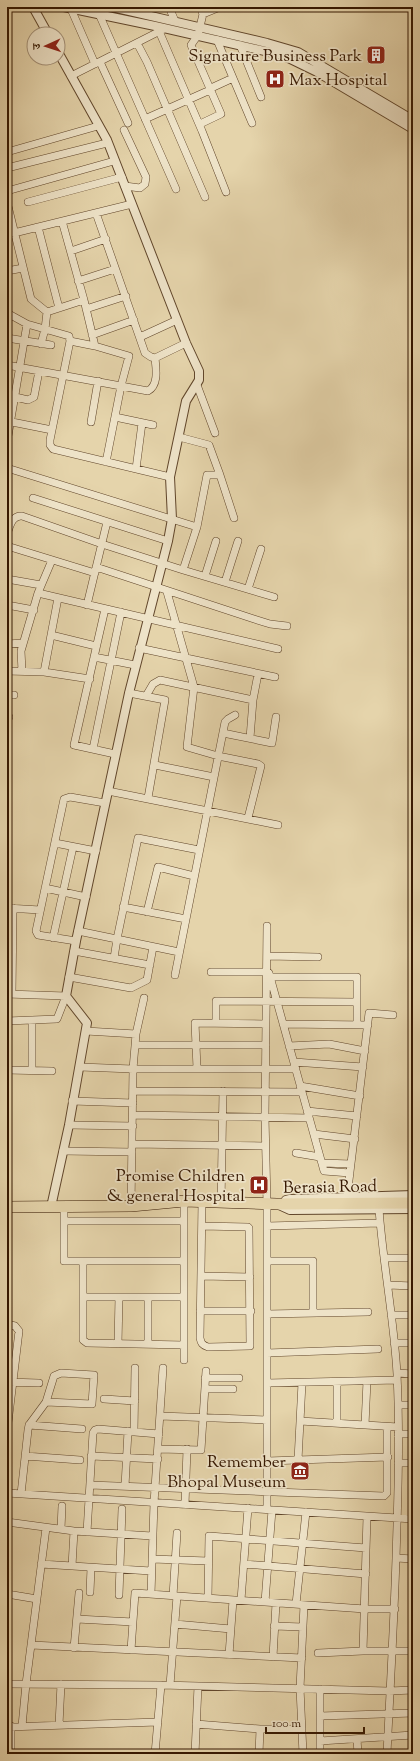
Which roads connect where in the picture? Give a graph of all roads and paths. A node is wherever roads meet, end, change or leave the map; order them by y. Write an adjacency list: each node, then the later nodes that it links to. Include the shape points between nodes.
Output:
1 (33, 7): 11 (street)
2 (112, 7): 7 (street)
3 (169, 7): 10 (street)
4 (200, 7): 9 (street)
5 (220, 7): 9 (street)
6 (67, 8): 8 (street); 19 (street)
7 (143, 10): 10 (street)
8 (99, 14): 13 (street); 18 (street)
9 (203, 14): 12 (street)
10 (175, 21): 12 (street)
11 (44, 26)
12 (200, 27): 14 (street); 26 (street, via 298,52)
13 (162, 30): 14 (street); 16 (street); 25 (street)
14 (198, 35): 15 (street); 23 (street, via 191,45)
15 (217, 40): 17 (street); 22 (street)
16 (137, 43): 18 (street); 27 (street)
17 (240, 45): 24 (street); 26 (street, via 284,56)
18 (116, 54): 19 (street); 28 (street)
19 (97, 63): 21 (street); 30 (street)
20 (66, 66): 21 (street)
21 (71, 76): 33 (street)
22 (233, 78): 23 (street); 32 (street)
23 (210, 89): 25 (street); 31 (street, via 221,114)
24 (261, 97)
25 (189, 100): 27 (street); 31 (street)
26 (382, 105): 29 (street); 34 (street)
27 (167, 108): 28 (street); 45 (street)
28 (145, 119): 42 (street)
29 (413, 120)
30 (128, 123)
31 (200, 124): 44 (street)
32 (252, 124)
33 (98, 126): 36 (street); 37 (street)
34 (413, 129)
35 (124, 130): 41 (street, via 146,177 145,184 140,188)
36 (107, 143): 38 (street); 39 (street)
37 (7, 152)
38 (114, 161): 40 (street); 43 (street)
39 (7, 168)
40 (122, 177): 41 (street); 47 (street)
41 (125, 186): 48 (street)
42 (176, 189)
43 (7, 191)
44 (226, 192)
45 (205, 197)
46 (7, 202): 52 (street)
47 (28, 202)
48 (132, 204): 49 (street); 66 (street)
49 (96, 213): 50 (street); 53 (street)
50 (62, 221): 51 (street); 54 (street)
51 (38, 228): 52 (street); 61 (street)
52 (14, 233): 55 (street)
53 (106, 240): 54 (street); 56 (street)
54 (71, 251): 58 (street)
55 (23, 268): 57 (street); 63 (street, via 31,299)
56 (115, 269): 58 (street); 59 (street)
57 (7, 270)
58 (78, 281): 60 (street)
59 (126, 296): 62 (street); 65 (street)
60 (84, 300): 61 (street); 62 (street)
61 (59, 308): 63 (street)
62 (86, 309): 69 (street)
63 (47, 312): 68 (street)
64 (7, 313): 67 (street)
65 (134, 320): 69 (street); 70 (street)
66 (177, 320): 70 (street); 74 (street)
67 (27, 324): 68 (street); 72 (street)
68 (45, 329): 73 (street, via 69,336); 75 (street)
69 (92, 335): 77 (street)
70 (140, 337): 78 (street, via 145,353)
71 (7, 338): 72 (street)
72 (25, 341): 75 (street); 80 (street)
73 (70, 341): 77 (street); 82 (street)
74 (186, 343): 78 (street); 84 (street, via 199,371)
75 (41, 344): 76 (street)
76 (51, 345)
77 (95, 346): 85 (street, via 129,356)
78 (155, 358): 85 (street, via 156,369 152,389 148,391)
79 (7, 365): 80 (street)
80 (20, 367): 81 (street); 86 (street)
81 (38, 371): 82 (street); 86 (street, via 34,397 28,400)
82 (63, 376): 83 (street); 92 (street)
83 (98, 381): 85 (street); 89 (street)
84 (197, 385): 93 (street); 94 (street, via 186,401)
85 (120, 386): 87 (street)
86 (11, 396): 88 (street)
87 (115, 417): 90 (street); 96 (street)
88 (8, 422): 92 (street); 95 (street)
89 (91, 422)
90 (142, 423): 91 (street); 98 (street)
91 (153, 425)
92 (52, 430): 96 (street, via 50,445 53,449)
93 (215, 432)
94 (178, 437): 99 (street, via 209,445); 100 (street)
95 (7, 442)
96 (106, 462): 98 (street)
97 (7, 468): 103 (street)
98 (136, 469): 100 (street)
99 (220, 475): 102 (street); 105 (street, via 207,475)
100 (170, 477): 103 (street)
101 (33, 498): 104 (street)
102 (234, 518)
103 (172, 519): 105 (street); 107 (street)
104 (107, 522): 107 (street); 110 (street)
105 (197, 527): 116 (street)
106 (7, 534): 110 (street, via 15,517 22,516)
107 (168, 541): 114 (street)
108 (216, 541): 117 (street)
109 (238, 541): 119 (street)
110 (102, 544): 114 (street); 115 (street)
111 (7, 546): 113 (street)
112 (261, 548): 122 (street)
113 (52, 560): 115 (street); 120 (street)
114 (162, 563): 116 (street); 121 (street)
115 (96, 570): 121 (street); 128 (street)
116 (183, 570): 117 (street)
117 (205, 576): 119 (street)
118 (7, 578): 120 (street)
119 (225, 582): 122 (street)
120 (41, 585): 124 (street)
121 (155, 588): 123 (street); 132 (street)
122 (248, 589): 125 (street)
123 (167, 592): 133 (street); 134 (street, via 270,624)
124 (38, 594): 126 (street); 130 (street)
125 (274, 597)
126 (58, 598): 128 (street); 135 (street)
127 (7, 604): 130 (street)
128 (87, 605): 129 (street)
129 (104, 609): 131 (street); 138 (street)
130 (34, 610): 136 (street)
131 (121, 612): 132 (street); 143 (street)
132 (147, 618): 133 (street); 139 (street)
133 (177, 626): 140 (street); 142 (street)
134 (287, 626)
135 (51, 635): 138 (street); 147 (street)
136 (24, 643): 137 (street); 146 (street, via 21,651)
137 (7, 644)
138 (96, 646): 141 (street)
139 (139, 648): 142 (street); 144 (street)
140 (278, 649)
141 (94, 657): 143 (street); 150 (street)
142 (186, 657): 148 (street); 151 (street)
143 (111, 660): 144 (street); 159 (street)
144 (135, 665): 152 (street)
145 (7, 671): 146 (street)
146 (22, 671): 147 (street)
147 (44, 672): 150 (street)
148 (258, 674): 149 (street); 154 (street)
149 (275, 677)
150 (90, 679): 159 (street, via 74,745)
151 (194, 688): 153 (street, via 160,680 153,684); 154 (street); 161 (street, via 187,747)
152 (129, 693): 153 (street); 160 (street)
153 (146, 696): 162 (street, via 165,700)
154 (253, 700): 158 (street)
155 (235, 715): 157 (street, via 225,722)
156 (276, 717): 158 (street, via 272,743)
157 (223, 733): 158 (street); 161 (street)
158 (250, 738)
159 (93, 749): 160 (street)
160 (115, 754): 164 (street)
161 (218, 756): 163 (street); 168 (street, via 261,766)
162 (155, 765): 163 (street); 165 (street)
163 (214, 777): 167 (street)
164 (108, 791): 165 (street); 166 (street)
165 (148, 798): 167 (street)
166 (105, 803): 170 (street, via 70,797 64,799); 173 (street)
167 (207, 810): 168 (street); 172 (street)
168 (248, 818): 169 (street)
169 (278, 825)
170 (55, 843): 171 (street); 175 (street)
171 (73, 847): 173 (street); 176 (street)
172 (199, 850): 174 (street); 178 (street, via 138,838)
173 (96, 851): 177 (street)
174 (194, 876): 181 (street, via 158,867); 182 (street)
175 (45, 888): 176 (street); 180 (street)
176 (63, 892): 177 (street); 186 (street)
177 (86, 897): 184 (street)
178 (123, 907): 181 (street); 187 (street)
179 (10, 908): 180 (street); 185 (street)
180 (40, 910): 186 (street, via 36,934)
181 (148, 912): 182 (street)
182 (186, 919): 191 (street)
183 (267, 926): 192 (street)
184 (78, 931): 187 (street); 188 (street)
185 (10, 937): 195 (street)
186 (53, 938): 188 (street)
187 (117, 939): 189 (street); 194 (street)
188 (76, 941): 190 (street)
189 (153, 947): 191 (street); 196 (street)
190 (74, 950): 194 (street); 200 (street)
191 (179, 952): 199 (street)
192 (267, 956): 193 (street); 198 (street)
193 (318, 957)
194 (114, 958): 196 (street)
195 (10, 964): 201 (street)
196 (150, 965): 200 (street, via 147,980 134,988)
197 (211, 972): 198 (street)
198 (268, 973): 204 (street); 205 (street); 206 (street, via 356,977)
199 (175, 975)
200 (69, 977): 202 (street)
201 (9, 994): 202 (street)
202 (66, 996): 209 (street, via 57,1019); 215 (street, via 87,1023)
203 (144, 998): 216 (street)
204 (266, 1001): 205 (street); 210 (street, via 216,1001); 211 (street)
205 (277, 1002): 206 (street); 212 (street)
206 (357, 1002): 213 (street)
207 (393, 1015): 214 (street, via 369,1013)
208 (7, 1021): 209 (street)
209 (32, 1021): 229 (street)
210 (216, 1023): 211 (street); 219 (street, via 195,1023)
211 (266, 1024): 218 (street)
212 (283, 1024): 213 (street); 220 (street)
213 (357, 1024): 214 (street)
214 (368, 1025): 221 (street)
215 (86, 1032): 216 (street); 223 (street)
216 (136, 1034): 217 (street)
217 (135, 1045): 219 (street); 227 (street)
218 (266, 1045): 219 (street); 226 (street)
219 (196, 1046): 225 (street)
220 (289, 1046): 221 (street, via 329,1044); 222 (street)
221 (365, 1051): 224 (street)
222 (295, 1066): 224 (street); 226 (street); 231 (street)
223 (80, 1067): 227 (street); 236 (street)
224 (363, 1067): 235 (street)
225 (197, 1068): 226 (street); 227 (street)
226 (265, 1068): 234 (street)
227 (133, 1069): 232 (street)
228 (7, 1070): 229 (street)
229 (32, 1070): 230 (street)
230 (52, 1071)
231 (301, 1089): 234 (street); 235 (street); 238 (street)
232 (134, 1091): 233 (street); 237 (street)
233 (223, 1091): 234 (street); 240 (street)
234 (265, 1091): 242 (street)
235 (360, 1096): 241 (street)
236 (72, 1101): 237 (street); 243 (street)
237 (133, 1103): 239 (street)
238 (308, 1114): 241 (street); 242 (street); 245 (street)
239 (133, 1115): 240 (street); 244 (street)
240 (223, 1116): 242 (street); 248 (street)
241 (357, 1116): 246 (street)
242 (265, 1117): 249 (street)
243 (69, 1125): 244 (street); 250 (street)
244 (133, 1126): 247 (street)
245 (314, 1134): 246 (street); 253 (street)
246 (355, 1139): 254 (street)
247 (132, 1144): 248 (street); 251 (street)
248 (222, 1146): 249 (street); 260 (street)
249 (265, 1146): 262 (street)
250 (63, 1151): 251 (street); 265 (street)
251 (132, 1152): 263 (street)
252 (296, 1153): 253 (street)
253 (321, 1160): 254 (street); 255 (street, via 324,1171)
254 (351, 1164): 255 (street)
255 (350, 1173): 256 (street)
256 (347, 1196): 257 (street); 262 (street, via 290,1199)
257 (413, 1196)
258 (184, 1201): 259 (main road, Berasia Road); 263 (main road, Berasia Road); 269 (street)
259 (202, 1202): 260 (main road, Berasia Road); 272 (street)
260 (221, 1203): 262 (main road, Berasia Road)
261 (413, 1203): 262 (main road, Berasia Road)
262 (272, 1204): 267 (street, via 290,1210); 273 (street)
263 (131, 1206): 266 (main road, Berasia Road)
264 (7, 1207): 265 (main road, Berasia Road)
265 (51, 1207): 266 (main road, Berasia Road)
266 (64, 1207): 270 (street)
267 (379, 1209): 268 (street); 271 (street)
268 (413, 1209)
269 (184, 1220): 270 (street); 277 (street)
270 (64, 1221): 276 (street, via 64,1261)
271 (380, 1223): 273 (street); 274 (street)
272 (202, 1226): 279 (street); 280 (street, via 249,1228)
273 (267, 1226): 278 (street)
274 (384, 1258): 275 (street); 281 (street)
275 (413, 1258)
276 (83, 1261): 277 (street); 283 (street)
277 (184, 1261): 286 (street)
278 (267, 1261): 290 (street, via 312,1261); 291 (street)
279 (201, 1276): 280 (street); 288 (street)
280 (250, 1277): 287 (street)
281 (388, 1285): 282 (street); 292 (street)
282 (413, 1286)
283 (83, 1297): 284 (street); 297 (street, via 83,1340 87,1343)
284 (119, 1297): 285 (street); 297 (street)
285 (148, 1297): 286 (street); 298 (street)
286 (184, 1297): 299 (street)
287 (250, 1311): 288 (street); 288 (street, via 251,1344 248,1347 203,1346 200,1338)
288 (200, 1312)
289 (368, 1312): 290 (street)
290 (313, 1313): 291 (street)
291 (267, 1314): 301 (street)
292 (391, 1315): 293 (street); 295 (street)
293 (413, 1315)
294 (7, 1324): 309 (street, via 15,1326 18,1331)
295 (394, 1343): 296 (street); 306 (street)
296 (413, 1343)
297 (118, 1344): 298 (street)
298 (148, 1344): 299 (street)
299 (184, 1345): 302 (street)
300 (378, 1349): 301 (street)
301 (267, 1353): 312 (street)
302 (184, 1360)
303 (135, 1368): 317 (street)
304 (163, 1368): 321 (street)
305 (413, 1374): 306 (street)
306 (397, 1377): 308 (street); 319 (street)
307 (240, 1378): 314 (street, via 205,1374)
308 (367, 1381): 310 (street); 327 (street)
309 (10, 1382): 311 (street); 330 (street)
310 (337, 1382): 313 (street); 325 (street)
311 (39, 1383)
312 (267, 1383): 313 (street); 323 (street)
313 (302, 1383): 324 (street)
314 (204, 1389): 315 (street); 322 (street)
315 (233, 1389)
316 (104, 1399): 317 (street)
317 (134, 1401): 332 (street)
318 (46, 1402): 318 (street, via 54,1376 57,1374 94,1375 92,1404); 326 (street)
319 (398, 1405): 320 (street); 331 (street)
320 (413, 1405)
321 (160, 1416): 322 (street); 333 (street)
322 (203, 1418): 323 (street); 336 (street, via 201,1450)
323 (267, 1420): 344 (street)
324 (300, 1421): 325 (street); 343 (street)
325 (337, 1423): 327 (street)
326 (29, 1425): 329 (street); 337 (street)
327 (365, 1425): 328 (street)
328 (387, 1426): 331 (street); 339 (street)
329 (82, 1429)
330 (7, 1431)
331 (398, 1431): 334 (street); 345 (street)
332 (131, 1432): 333 (street); 338 (street, via 95,1430); 340 (street)
333 (159, 1434): 335 (street)
334 (413, 1434)
335 (158, 1448): 336 (street); 341 (street)
336 (187, 1449): 350 (street)
337 (25, 1456): 342 (street); 353 (street)
338 (91, 1456): 340 (street); 347 (street)
339 (388, 1457): 343 (street); 352 (street, via 384,1496)
340 (127, 1458): 341 (street); 348 (street)
341 (158, 1459): 349 (street)
342 (80, 1460)
343 (298, 1460): 344 (street)
344 (267, 1461): 352 (street)
345 (398, 1463): 346 (street); 363 (street)
346 (413, 1463)
347 (90, 1485): 348 (street); 354 (street)
348 (125, 1486): 349 (street)
349 (155, 1488): 350 (street); 355 (street)
350 (186, 1489): 352 (street); 356 (street)
351 (7, 1493): 353 (street)
352 (267, 1493): 360 (street)
353 (22, 1494): 354 (street)
354 (90, 1499): 355 (street); 369 (street)
355 (154, 1503): 356 (street); 372 (street)
356 (185, 1505): 358 (street)
357 (62, 1506): 367 (street)
358 (248, 1508): 360 (street); 373 (street)
359 (122, 1509): 371 (street)
360 (270, 1510): 361 (street); 374 (street)
361 (306, 1512): 362 (street); 375 (street)
362 (367, 1517): 363 (street); 376 (street)
363 (398, 1518): 364 (street); 377 (street)
364 (413, 1519)
365 (7, 1522): 366 (street)
366 (46, 1528): 367 (street); 382 (street)
367 (61, 1529): 368 (street)
368 (74, 1531): 369 (street); 384 (street)
369 (87, 1532): 371 (street)
370 (176, 1533): 380 (street)
371 (120, 1534): 372 (street); 387 (street)
372 (152, 1536): 378 (street)
373 (246, 1539): 374 (street); 381 (street, via 208,1536); 383 (street)
374 (270, 1540): 375 (street); 385 (street)
375 (303, 1543): 376 (street); 388 (street)
376 (366, 1548): 390 (street)
377 (396, 1558): 379 (street); 405 (street)
378 (152, 1559): 380 (street); 389 (street)
379 (413, 1559)
380 (175, 1560): 381 (street); 396 (street)
381 (208, 1561): 397 (street)
382 (41, 1564): 384 (street); 398 (street)
383 (244, 1564): 385 (street); 399 (street)
384 (72, 1566): 386 (street)
385 (268, 1566): 388 (street); 400 (street)
386 (91, 1568): 387 (street); 391 (street)
387 (119, 1569): 389 (street); 395 (street)
388 (300, 1569): 390 (street); 402 (street)
389 (151, 1570): 394 (street)
390 (366, 1574): 404 (street)
391 (90, 1592)
392 (79, 1593): 406 (street)
393 (7, 1594): 398 (street)
394 (150, 1594): 396 (street); 407 (street, via 134,1593)
395 (118, 1595)
396 (175, 1596): 397 (street); 408 (street)
397 (208, 1598): 399 (street)
398 (37, 1599): 412 (street)
399 (237, 1600): 400 (street); 411 (street)
400 (265, 1602): 401 (street)
401 (276, 1603): 402 (street); 409 (street)
402 (296, 1604): 403 (street)
403 (304, 1604): 404 (street); 410 (street)
404 (365, 1609): 405 (street); 416 (street)
405 (395, 1609): 415 (street)
406 (77, 1619): 407 (street); 413 (street)
407 (133, 1622): 414 (street)
408 (175, 1624): 411 (street); 418 (street)
409 (274, 1626): 410 (street); 421 (street)
410 (303, 1627): 422 (street)
411 (231, 1628): 420 (street)
412 (31, 1645): 413 (street); 424 (street)
413 (74, 1648): 414 (street)
414 (131, 1650): 418 (street)
415 (392, 1650): 416 (street); 417 (street); 432 (street)
416 (363, 1651): 419 (street)
417 (413, 1651)
418 (172, 1652): 420 (street); 427 (street)
419 (318, 1653)
420 (229, 1655): 421 (street)
421 (273, 1657): 422 (street)
422 (302, 1658): 429 (street)
423 (7, 1684): 424 (street)
424 (26, 1684): 425 (street); 440 (street)
425 (61, 1684): 426 (street); 438 (street)
426 (161, 1685): 427 (street); 436 (street)
427 (170, 1685): 428 (street)
428 (198, 1686): 429 (street); 437 (street)
429 (300, 1688): 430 (street); 442 (street)
430 (320, 1689): 432 (street); 435 (street)
431 (413, 1690): 432 (street)
432 (389, 1691): 434 (street)
433 (413, 1713): 434 (street)
434 (388, 1714): 435 (street); 444 (street)
435 (320, 1716): 446 (street)
436 (158, 1722): 438 (street); 448 (street)
437 (196, 1724): 441 (street); 449 (street)
438 (59, 1725): 440 (street)
439 (9, 1726): 440 (street); 447 (street)
440 (22, 1726)
441 (260, 1729): 442 (street); 450 (street)
442 (302, 1729): 451 (street)
443 (413, 1735): 444 (street)
444 (388, 1737): 445 (street); 454 (street)
445 (357, 1739): 446 (street); 453 (street)
446 (320, 1741): 452 (street)
447 (11, 1754)
448 (155, 1754)
449 (195, 1754)
450 (259, 1754)
451 (303, 1754)
452 (320, 1754)
453 (358, 1754)
454 (386, 1754)

